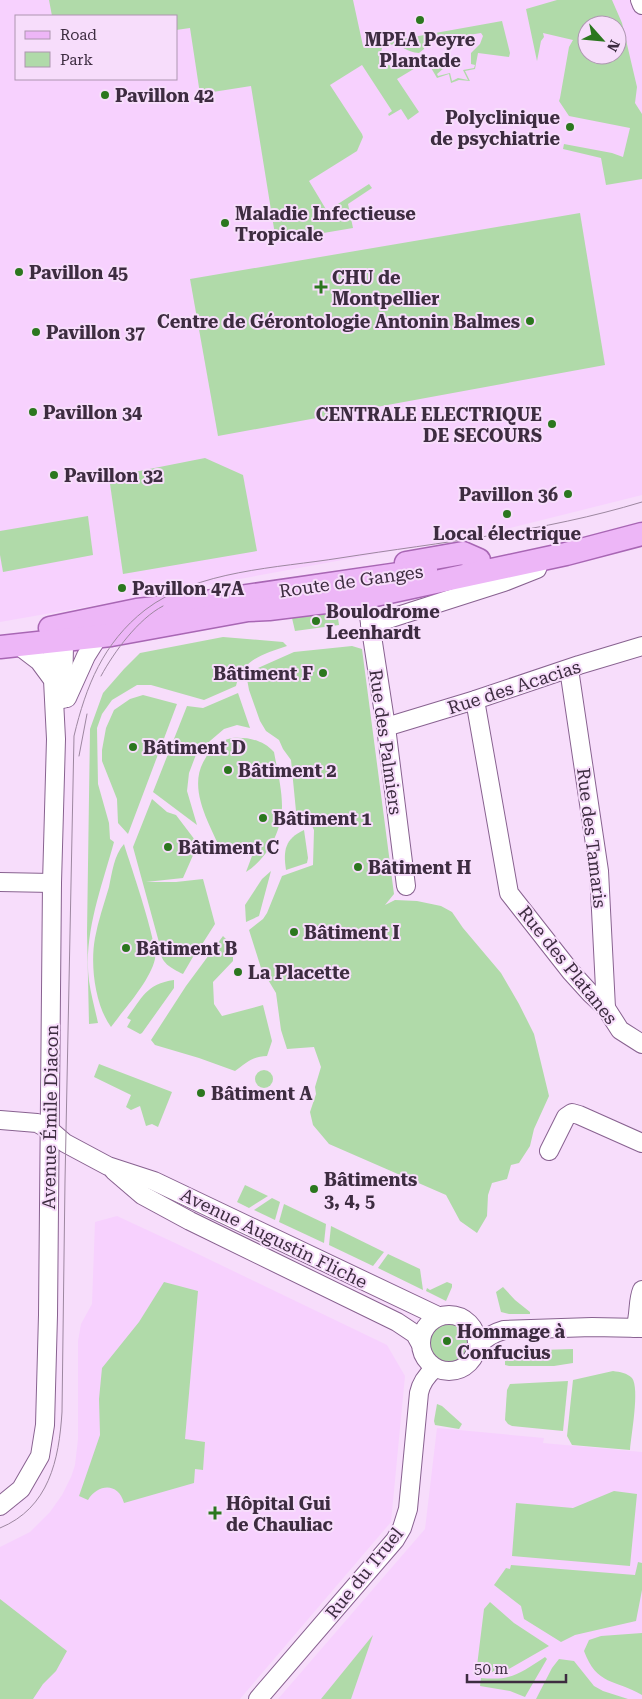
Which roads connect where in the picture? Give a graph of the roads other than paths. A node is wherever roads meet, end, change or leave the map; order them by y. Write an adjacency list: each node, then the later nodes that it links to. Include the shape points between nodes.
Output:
1 (640, 0): 2 (street)
2 (642, 5)
3 (642, 521): 6 (main road, Route de Ganges, via 561,542)
4 (642, 534): 5 (main road, Route de Ganges)
5 (541, 559): 6 (main road, Route de Ganges); 7 (street, via 537,569 504,582)
6 (363, 584): 7 (street, Rue des Palmiers); 8 (main road, Route de Ganges, via 305,588 137,610); 9 (main road, via 248,610)
7 (370, 624): 16 (street, Rue des Palmiers)
8 (58, 634): 9 (main road); 10 (main road); 13 (street, Avenue Émile Diacon, via 53,646); 15 (street, Avenue Émile Diacon, via 64,644)
9 (98, 637): 15 (street, Avenue Émile Diacon, via 83,661)
10 (6, 642): 13 (street, via 39,661)
11 (642, 646): 12 (street, Rue des Acacias)
12 (568, 669): 14 (street, Rue des Acacias); 21 (street, Rue des Tamaris, via 599,871)
13 (53, 680): 17 (street, Avenue Émile Diacon)
14 (475, 700): 16 (street, Rue des Acacias); 21 (street, Rue des Platanes, via 509,894 571,972)
15 (62, 710): 17 (street, Avenue Émile Diacon)
16 (386, 727): 20 (street, Rue des Palmiers)
17 (56, 739): 19 (street, Avenue Émile Diacon)
18 (0, 882): 19 (street)
19 (52, 883): 24 (street, Avenue Émile Diacon)
20 (406, 886)
21 (606, 1008): 22 (street, Rue des Platanes, via 620,1030)
22 (642, 1044)
23 (0, 1120): 24 (street, Avenue Augustin Fliche, via 37,1123)
24 (50, 1130): 27 (street, Avenue Augustin Fliche); 37 (street, Avenue Émile Diacon, via 45,1425 40,1456 21,1489)
25 (642, 1143): 26 (street, via 572,1113 566,1117)
26 (549, 1151)
27 (108, 1166): 29 (street, Avenue Augustin Fliche, via 154,1181); 34 (street, Avenue Augustin Fliche, via 142,1195 231,1242 398,1322 414,1334)
28 (642, 1290): 31 (street, via 638,1300)
29 (438, 1316): 30 (street, via 459,1316); 34 (street, via 425,1327)
30 (470, 1324): 32 (street); 33 (street)
31 (639, 1328): 32 (street)
32 (504, 1330): 33 (street, via 485,1338)
33 (477, 1346): 35 (street, via 468,1364 461,1368 444,1371)
34 (421, 1348): 35 (street, via 425,1360); 36 (street, Rue du Truel)
35 (435, 1368): 36 (street, Rue du Truel, via 421,1385)
36 (419, 1393): 38 (street, Rue du Truel, via 408,1509 402,1528)
37 (0, 1506)
38 (258, 1699)

